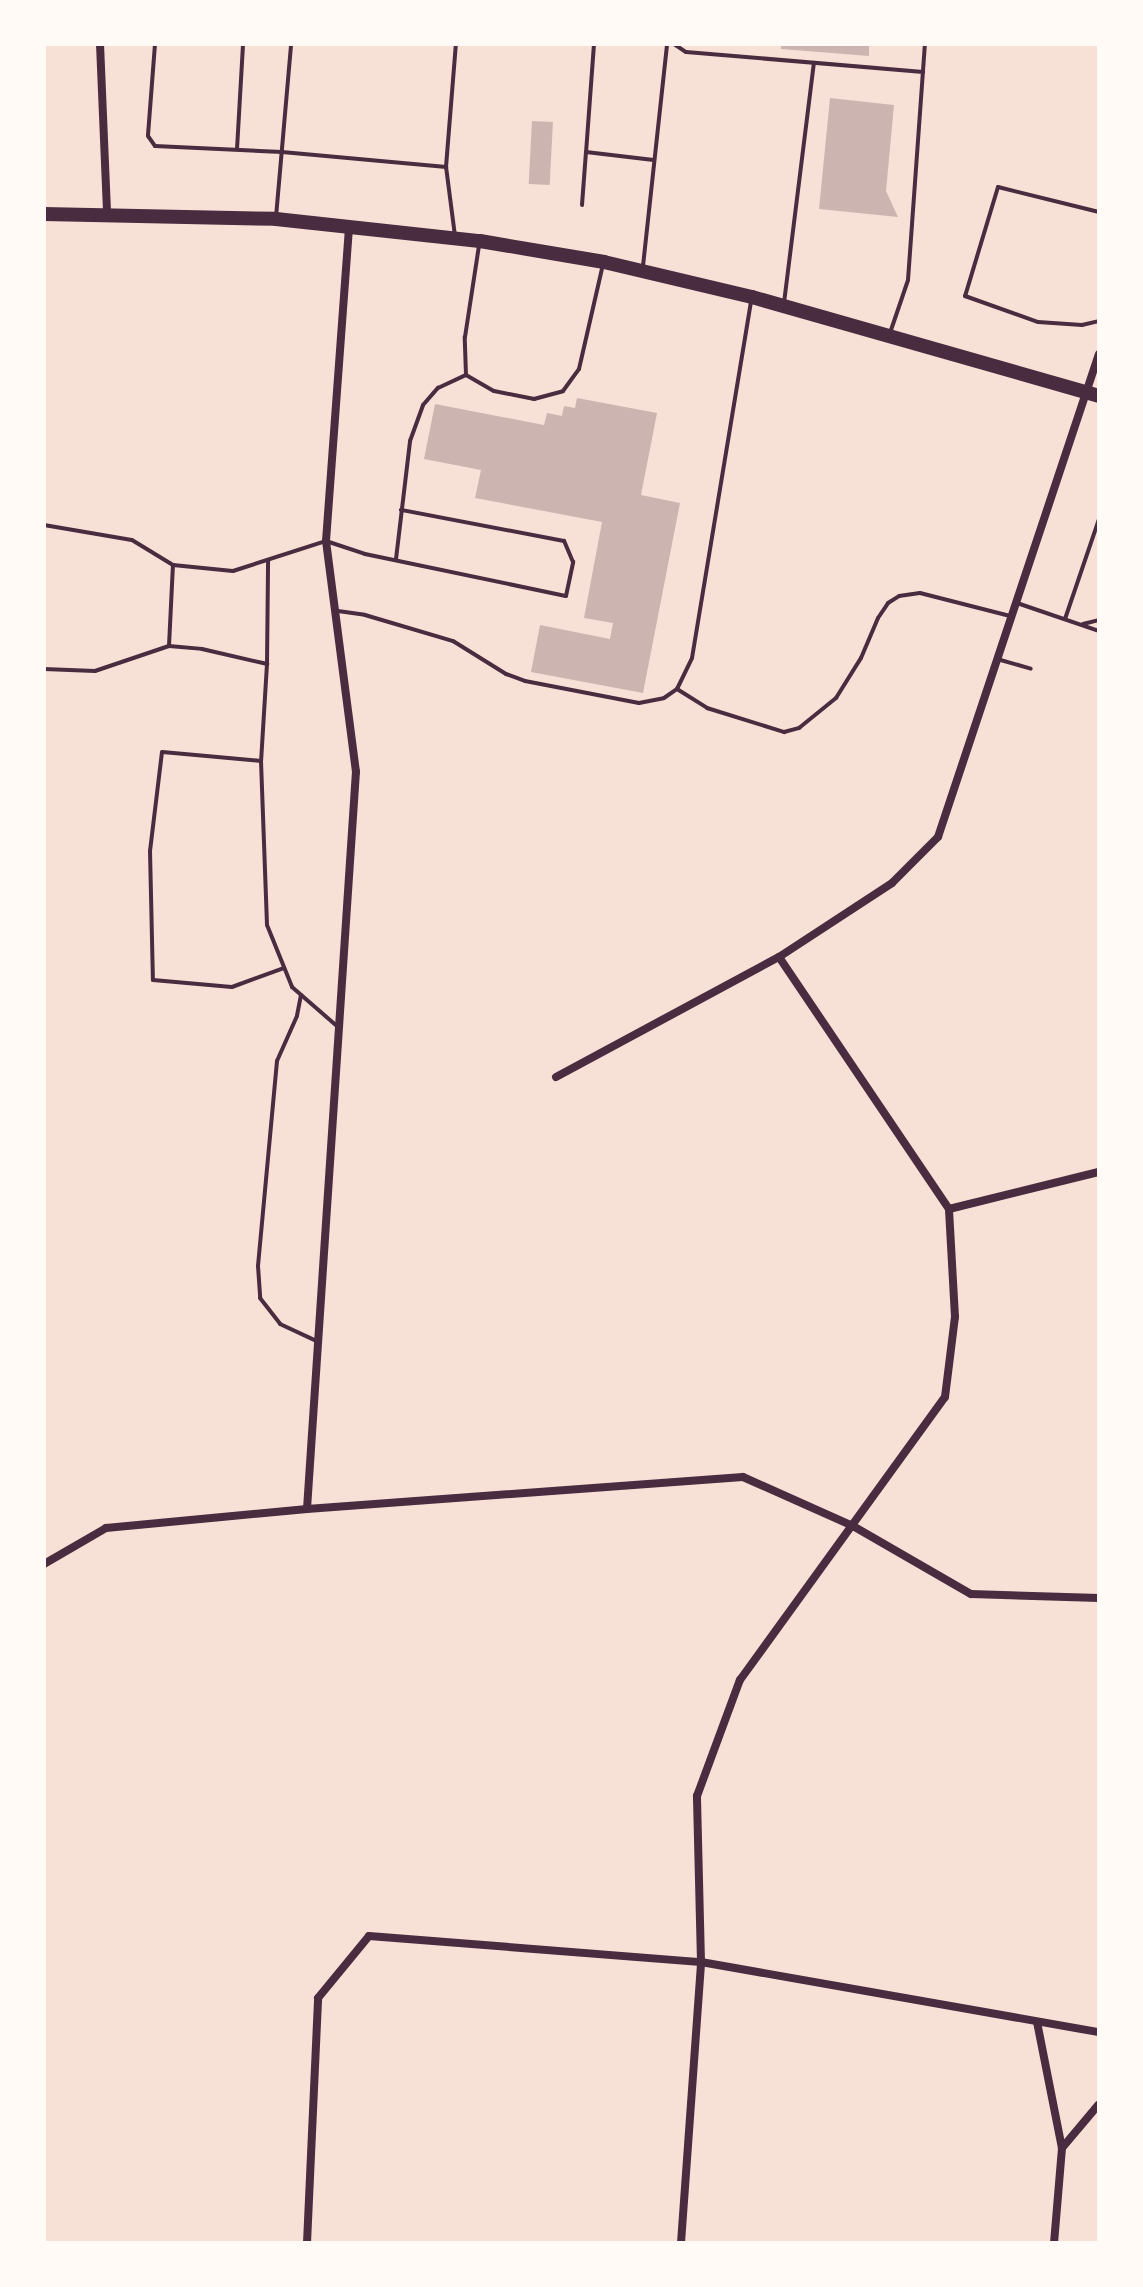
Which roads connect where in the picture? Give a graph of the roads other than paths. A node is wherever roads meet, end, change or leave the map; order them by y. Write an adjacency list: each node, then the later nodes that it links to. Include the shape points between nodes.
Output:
1 (100, 44): 19 (street)
2 (155, 44): 12 (lane, via 148,136 155,146)
3 (243, 44): 12 (lane)
4 (291, 44): 13 (lane)
5 (456, 44): 16 (lane)
6 (594, 44): 14 (lane)
7 (667, 44): 15 (lane)
8 (674, 44): 10 (lane, via 686,52)
9 (925, 44): 11 (lane)
10 (814, 63): 11 (lane); 28 (lane)
11 (923, 72): 30 (lane, via 908,280)
12 (237, 150): 13 (lane)
13 (282, 152): 16 (lane); 21 (lane)
14 (586, 152): 15 (lane); 17 (lane)
15 (654, 160): 26 (lane)
16 (446, 167): 23 (lane)
17 (582, 205)
18 (1099, 212): 29 (lane, via 998,187 965,296 1038,322)
19 (107, 213): 20 (main road); 21 (main road)
20 (44, 214)
21 (276, 219): 22 (main road)
22 (349, 226): 23 (main road); 37 (street)
23 (456, 238): 24 (main road)
24 (480, 241): 25 (main road); 32 (lane, via 465,337)
25 (604, 262): 26 (main road); 32 (lane, via 579,369 563,391 534,399 494,391)
26 (642, 269): 27 (main road)
27 (752, 297): 28 (main road); 53 (lane, via 692,658)
28 (783, 305): 30 (main road)
29 (1099, 321)
30 (890, 336): 33 (main road)
31 (1099, 354): 33 (street)
32 (466, 375): 34 (lane, via 438,388 423,405 410,441)
33 (1094, 394): 41 (street)
34 (401, 510): 38 (lane); 38 (lane, via 564,541 573,562 566,596)
35 (1099, 519): 44 (lane)
36 (44, 525): 40 (lane, via 132,540)
37 (326, 541): 38 (lane); 39 (lane); 42 (street)
38 (396, 559)
39 (268, 560): 40 (lane, via 233,571); 50 (lane)
40 (173, 565): 48 (lane)
41 (1014, 603): 43 (street); 44 (lane)
42 (335, 611): 53 (lane, via 453,641 525,681 639,703); 58 (street, via 356,772)
43 (1010, 616): 49 (street); 53 (lane, via 920,593 899,596 878,618 836,698 799,728 784,732 707,708)
44 (1065, 619): 46 (lane)
45 (1099, 620): 46 (lane)
46 (1081, 624): 47 (lane)
47 (1099, 631)
48 (169, 646): 50 (lane); 51 (lane, via 95,671)
49 (995, 658): 52 (lane); 55 (street, via 938,837 892,883)
50 (267, 664): 54 (lane)
51 (44, 669)
52 (1031, 669)
53 (677, 689)
54 (261, 761): 56 (lane, via 267,925); 56 (lane, via 162,752 150,851 153,980 232,987)
55 (779, 957): 59 (street); 61 (street)
56 (284, 968): 57 (lane)
57 (301, 995): 58 (lane); 62 (lane, via 277,1061 258,1266 260,1298 280,1324)
58 (339, 1028): 62 (street)
59 (556, 1077)
60 (1099, 1172): 61 (street)
61 (949, 1209): 64 (street, via 955,1317 945,1397)
62 (318, 1343): 63 (street)
63 (307, 1509): 64 (street, via 743,1477); 65 (street, via 106,1528)
64 (853, 1526): 66 (street, via 971,1594); 67 (street, via 740,1680 697,1796)
65 (44, 1564)
66 (1099, 1598)
67 (701, 1962): 68 (street); 72 (street, via 369,1936 318,1998); 73 (street)
68 (1037, 2022): 69 (street); 71 (street)
69 (1099, 2032)
70 (1099, 2104): 71 (street)
71 (1062, 2148): 74 (street)
72 (307, 2243)
73 (681, 2243)
74 (1054, 2243)

